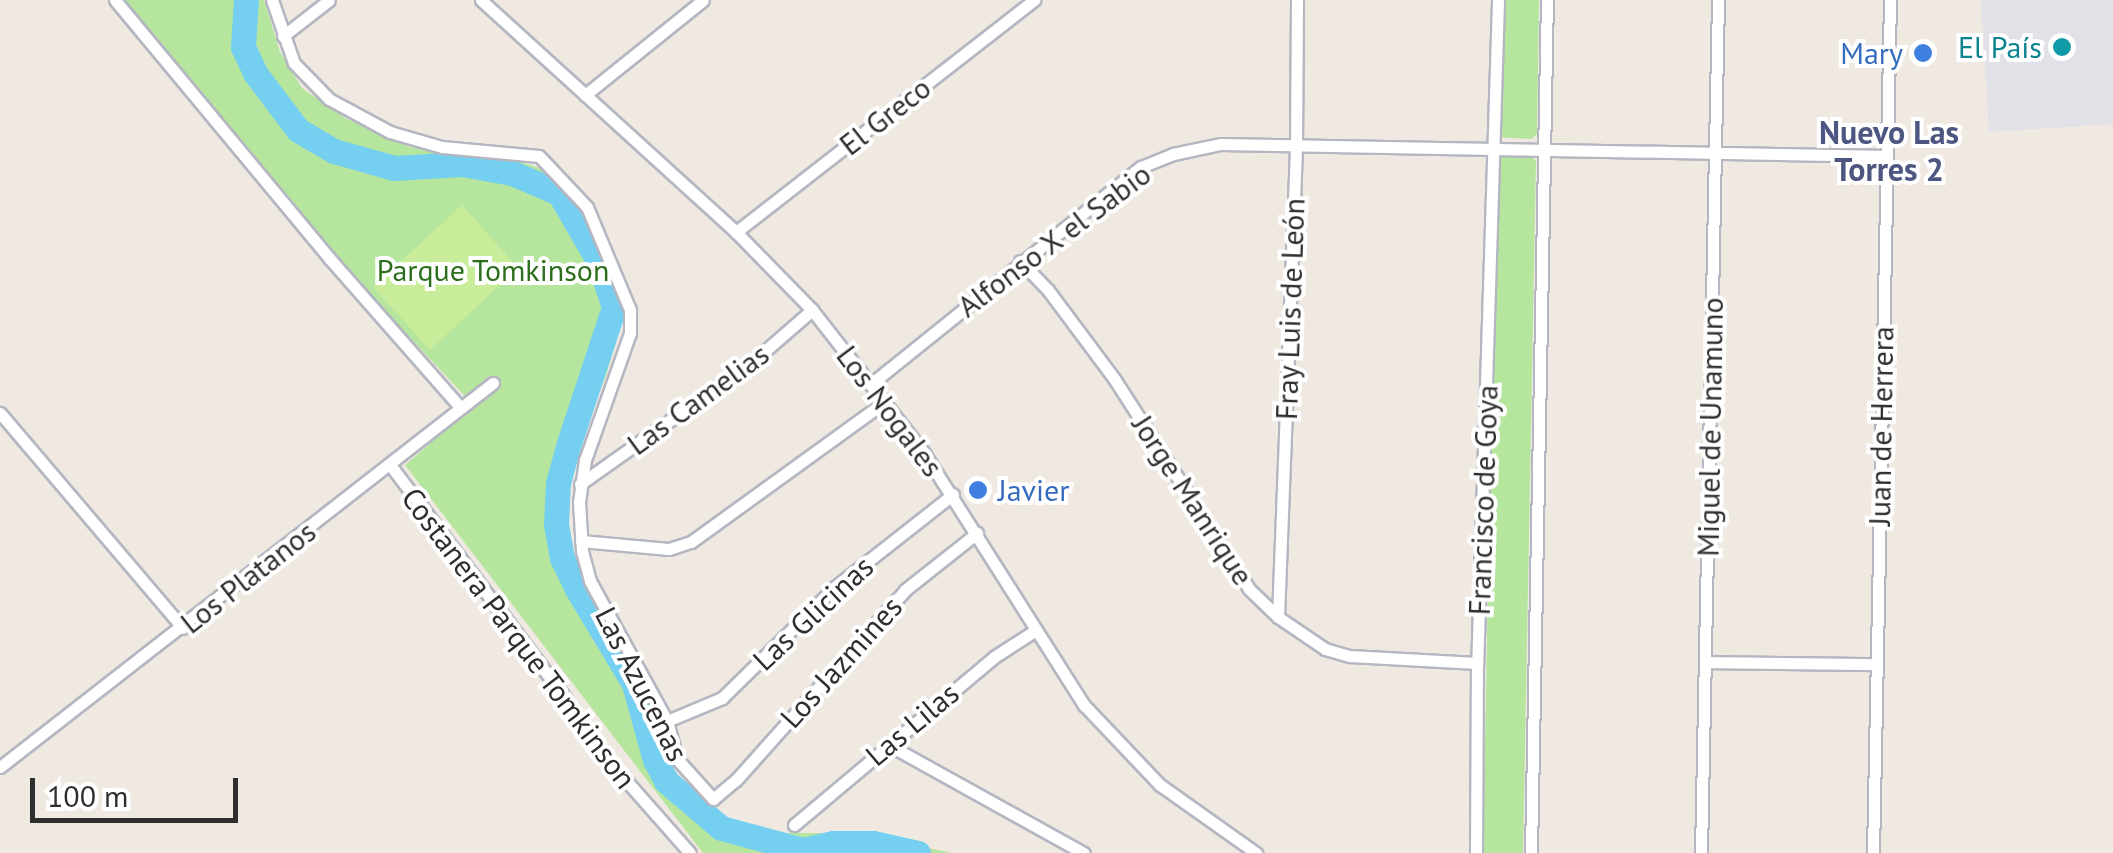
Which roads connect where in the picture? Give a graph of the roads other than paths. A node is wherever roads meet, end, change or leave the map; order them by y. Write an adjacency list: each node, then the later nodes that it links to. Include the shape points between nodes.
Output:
1 (115, 0): 25 (street)
2 (272, 0): 12 (street, Las Azucenas)
3 (329, 0): 12 (street)
4 (481, 0): 13 (street, Los Nogales)
5 (704, 0): 13 (street)
6 (1034, 0): 19 (street, El Greco)
7 (1296, 0): 14 (street, Fray Luis de León)
8 (1498, 0): 15 (street, Francisco de Goya)
9 (1548, 0): 16 (street, Francisco de Goya)
10 (1718, 0): 17 (street, Miguel de Unamuno)
11 (1890, 0): 18 (street, Juan de Herrera)
12 (283, 36): 28 (street, Las Azucenas, via 307,80 352,114 442,148 539,156 587,207 630,310 630,333)
13 (585, 95): 19 (street, Los Nogales)
14 (1296, 144): 15 (street, Alfonso X el Sabio); 20 (street, Alfonso X el Sabio, via 1220,144 1141,167); 32 (street, Fray Luis de León)
15 (1496, 147): 16 (street); 36 (street, Francisco de Goya)
16 (1546, 148): 17 (street); 47 (street, Francisco de Goya)
17 (1716, 152): 18 (street); 35 (street, Miguel de Unamuno)
18 (1886, 156): 37 (street, Juan de Herrera)
19 (736, 232): 21 (street, Los Nogales)
20 (1020, 261): 23 (street, Alfonso X el Sabio); 32 (street, Jorge Manrique, via 1115,380 1219,547)
21 (812, 310): 23 (street, Los Nogales); 28 (street, Las Camelias, via 751,363)
22 (493, 383): 25 (street, Los Platanos)
23 (872, 383): 24 (street, Los Nogales)
24 (886, 401): 29 (street, Los Nogales); 31 (street, via 691,542 669,548)
25 (462, 408): 27 (street, Los Platanos)
26 (0, 413): 33 (street)
27 (391, 466): 33 (street, Los Platanos); 43 (street, Costanera Parque Tomkinson, via 586,735)
28 (580, 484): 31 (street, Las Azucenas)
29 (952, 494): 30 (street, Los Nogales); 38 (street, Las Glicinas, via 835,587 722,698)
30 (976, 533): 34 (street, Los Nogales); 41 (street, Los Jazmines, via 905,590)
31 (581, 541): 38 (street, Las Azucenas, via 590,582)
32 (1278, 618): 36 (street, Jorge Manrique, via 1325,649 1350,656)
33 (183, 628): 40 (street, Los Platanos)
34 (1036, 630): 39 (street, Las Lilas); 45 (street, Los Nogales, via 1084,705 1127,755 1192,812)
35 (1706, 662): 37 (street); 48 (street, Miguel de Unamuno)
36 (1478, 663): 46 (street, Francisco de Goya)
37 (1876, 664): 49 (street, Juan de Herrera)
38 (667, 722): 41 (street, Las Azucenas, via 678,759)
39 (888, 744): 42 (street, Las Lilas); 44 (street)
40 (0, 767)
41 (714, 799)
42 (794, 825)
43 (690, 853)
44 (1084, 853)
45 (1256, 853)
46 (1476, 853)
47 (1531, 853)
48 (1701, 853)
49 (1873, 853)

